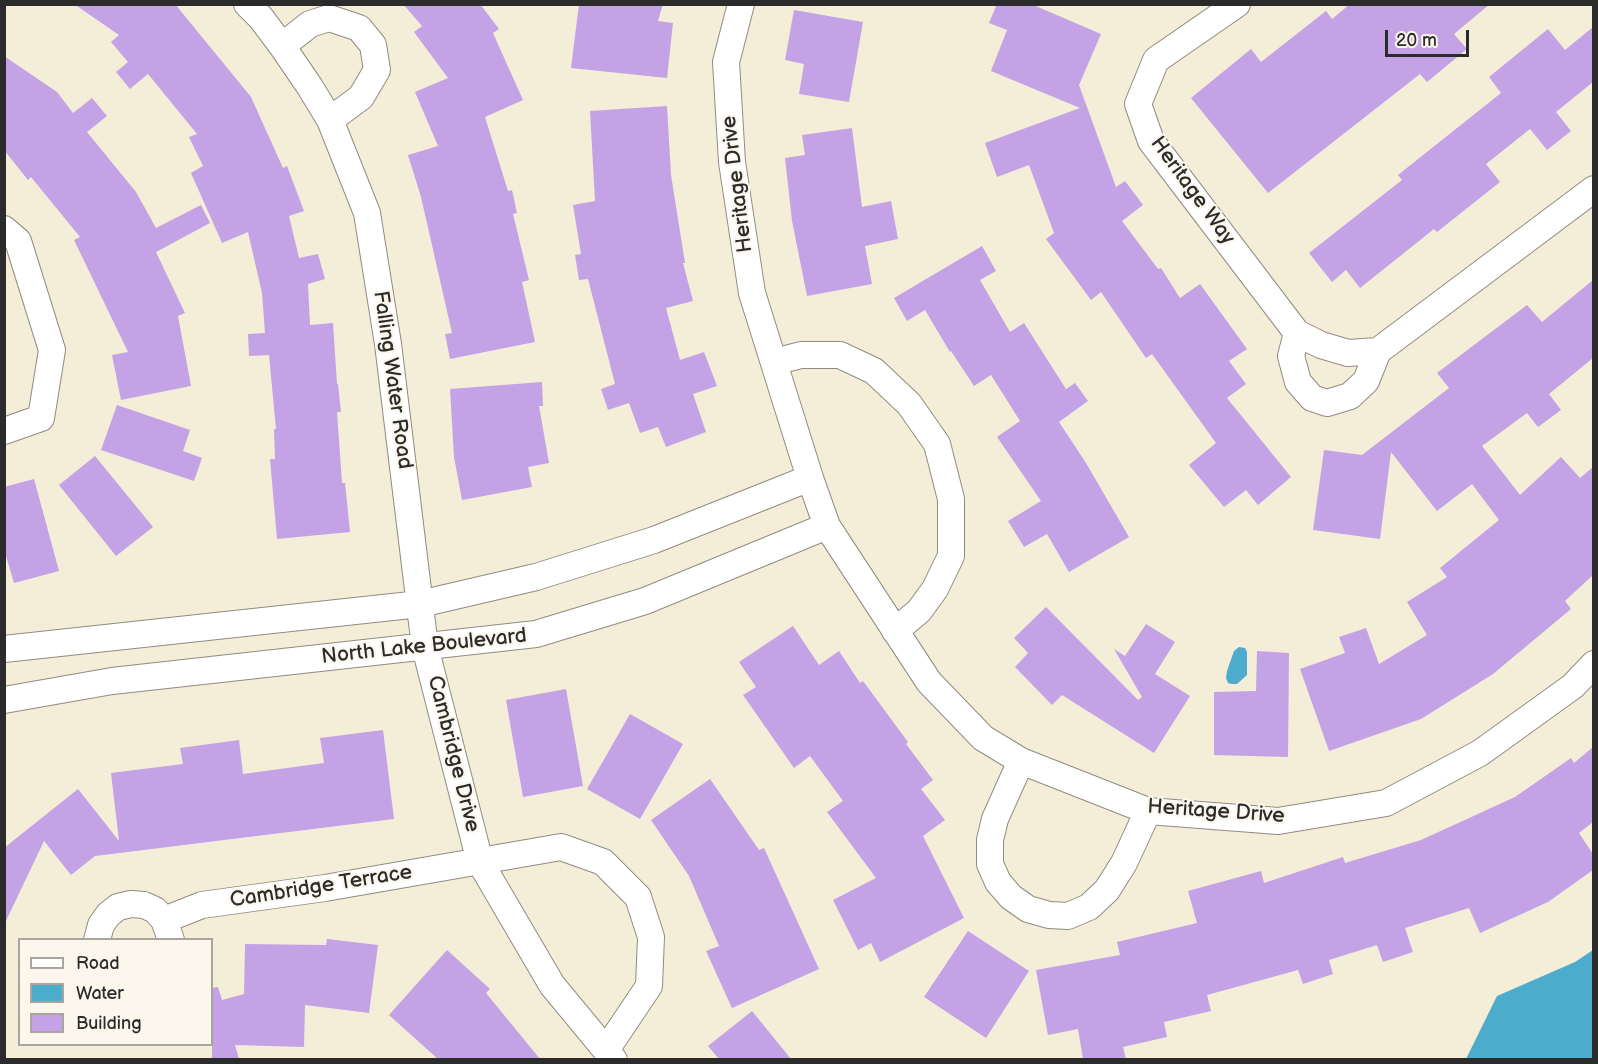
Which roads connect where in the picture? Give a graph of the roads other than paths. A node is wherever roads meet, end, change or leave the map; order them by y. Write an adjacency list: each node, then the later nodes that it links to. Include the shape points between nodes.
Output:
1 (248, 4): 4 (street, Falling Water Road)
2 (741, 4): 10 (street, Heritage Drive, via 726,62 732,162 752,293)
3 (1237, 4): 8 (street, Heritage Way, via 1156,60 1138,104 1151,141)
4 (282, 46): 5 (street, Falling Water Road); 5 (street, via 310,24 329,18 359,28 373,45 377,70 361,96)
5 (330, 120): 14 (street, Falling Water Road, via 367,213 388,344)
6 (1593, 189): 9 (street)
7 (4, 229): 11 (street, via 18,241 52,350 41,418)
8 (1298, 333): 9 (street, Heritage Way, via 1348,353); 9 (street, via 1291,356 1298,382 1311,398 1327,403 1350,396 1366,381)
9 (1378, 351)
10 (774, 362): 12 (street, Heritage Drive); 15 (street, via 801,355 840,355 874,371 909,404 938,444 951,499 951,556 935,589)
11 (4, 431)
12 (810, 478): 13 (street, Heritage Drive); 14 (street, North Lake Boulevard, via 654,540 536,577)
13 (827, 526): 15 (street, Heritage Drive); 16 (street, North Lake Boulevard, via 645,601 536,634)
14 (420, 604): 16 (street, Falling Water Road); 17 (street, North Lake Boulevard)
15 (896, 631): 20 (street, Heritage Drive, via 929,682 983,738)
16 (425, 647): 19 (street, North Lake Boulevard, via 112,681); 22 (street, Cambridge Drive)
17 (4, 649)
18 (1593, 664): 21 (street, Heritage Drive, via 1573,686 1479,753 1386,803 1278,820)
19 (4, 700)
20 (1021, 761): 21 (street, Heritage Drive); 21 (street, via 995,819 990,864 998,882 1028,909 1068,916 1089,907 1113,881)
21 (1148, 811)
22 (480, 862): 23 (street, Cambridge Terrace, via 202,905); 25 (street, Cambridge Drive, via 552,985); 25 (street, Cambridge Drive, via 561,847 603,862 638,897 651,937 650,986)
23 (167, 930): 24 (street, Cambridge Terrace, via 155,910 131,904 108,915)
24 (97, 938)
25 (610, 1055)

